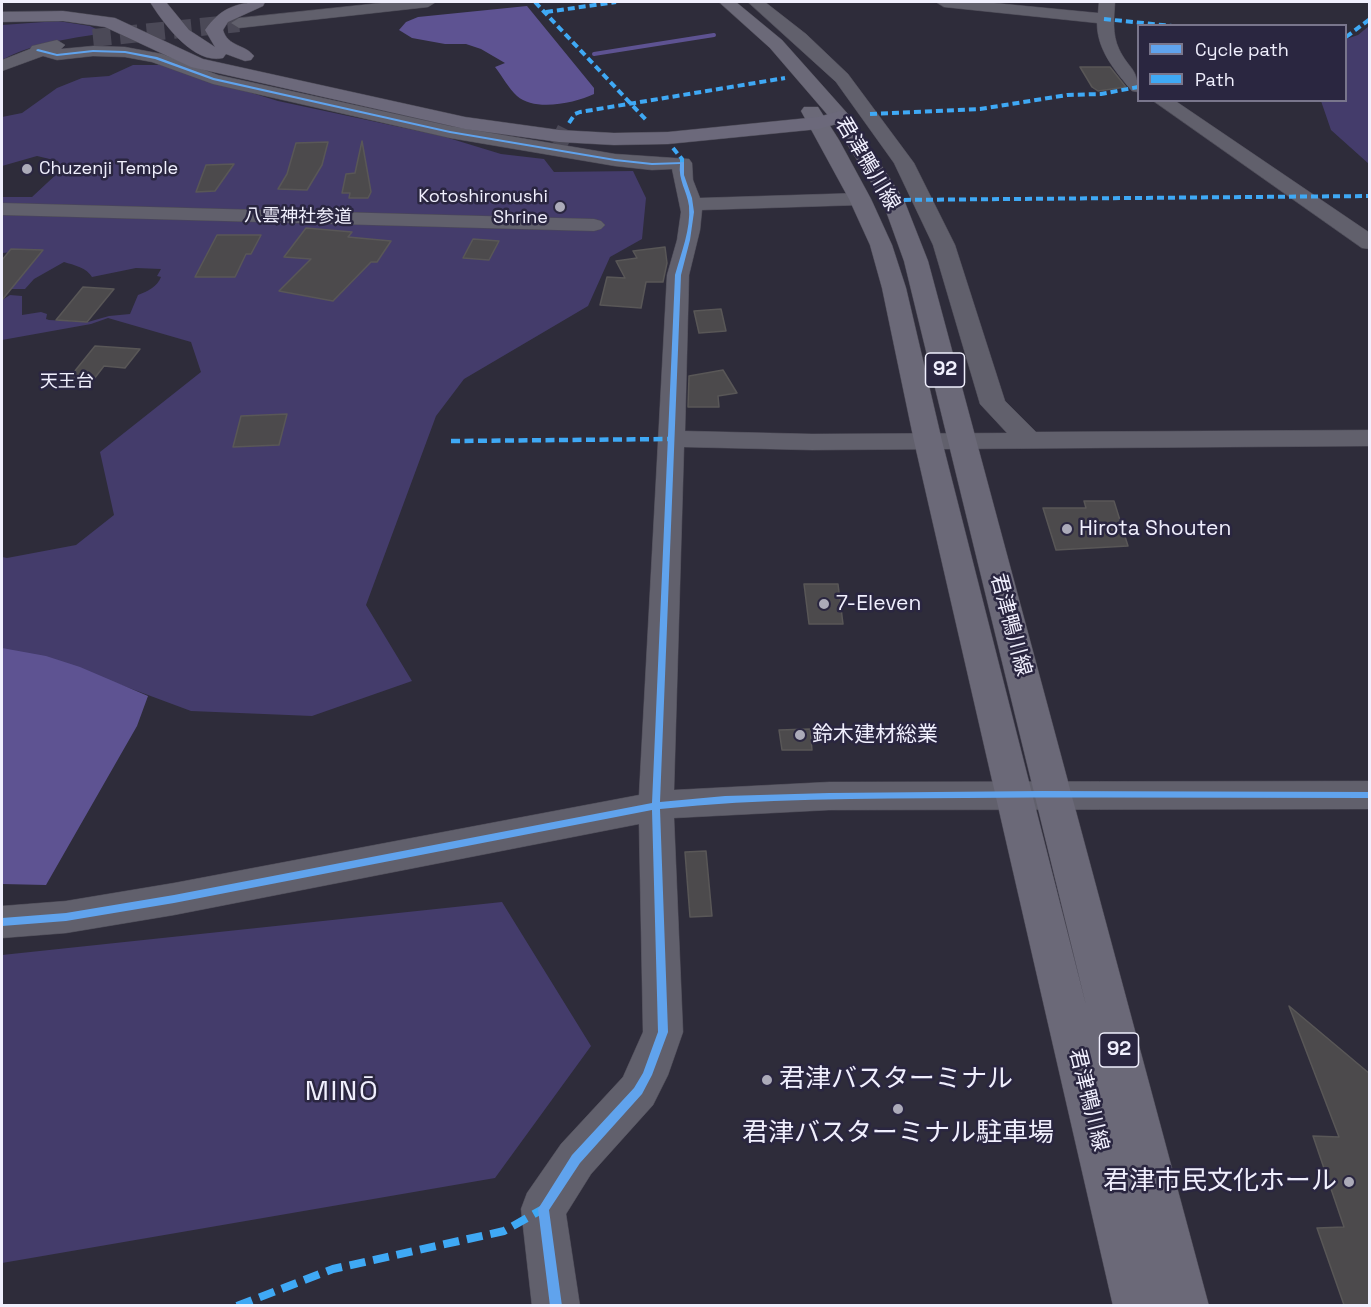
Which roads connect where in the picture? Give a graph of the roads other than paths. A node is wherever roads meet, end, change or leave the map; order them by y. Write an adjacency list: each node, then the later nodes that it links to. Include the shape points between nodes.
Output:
1 (59, 2): 11 (highway)
2 (144, 2): 19 (highway, via 170,37)
3 (158, 2): 18 (highway, via 172,24 194,44)
4 (257, 2): 18 (highway, via 222,18 214,30 216,39 225,47)
5 (428, 2): 14 (street)
6 (707, 2): 22 (main road, 君津鴨川線 / 92, via 768,58)
7 (727, 2): 22 (main road, 君津鴨川線 / 92, via 776,44)
8 (756, 2): 30 (street, via 842,78 904,163 944,245 993,404)
9 (944, 2): 13 (street)
10 (1107, 2): 13 (street)
11 (2, 6)
12 (2, 17): 19 (highway, via 63,16 109,22 176,56)
13 (1104, 19): 20 (street, via 1106,43)
14 (239, 23)
15 (93, 38): 16 (street)
16 (38, 50): 17 (street); 24 (street, via 57,55 116,50 156,58 213,79 450,132 615,160 682,163 680,176)
17 (2, 66)
18 (268, 67): 22 (highway, via 501,119 570,129 676,130)
19 (237, 73): 22 (highway, via 465,123 559,136 668,138)
20 (1137, 86)
21 (1164, 102): 27 (street)
22 (824, 118): 23 (main road, 君津鴨川線 / 92); 32 (main road, 君津鴨川線 / 92, via 893,200 916,261)
23 (860, 199): 24 (street); 31 (main road, 君津鴨川線 / 92, via 881,245 894,288)
24 (691, 204): 29 (street, via 678,275)
25 (2, 209): 26 (street, 八雲神社参道)
26 (594, 225)
27 (1370, 243)
28 (1370, 438): 30 (street)
29 (673, 439): 31 (street); 35 (street)
30 (1029, 440): 32 (street)
31 (928, 441): 32 (street); 33 (main road, 君津鴨川線 / 92)
32 (962, 441): 33 (main road, 君津鴨川線 / 92)
33 (1034, 794): 34 (street); 35 (street, via 765,797); 38 (main road, 君津鴨川線 / 92); 39 (main road, 君津鴨川線 / 92)
34 (1370, 795)
35 (656, 806): 36 (street, via 174,899 66,917); 37 (street, via 663,1032 638,1091 576,1159 543,1209)
36 (2, 922)
37 (556, 1305)
38 (1138, 1305)
39 (1184, 1305)

